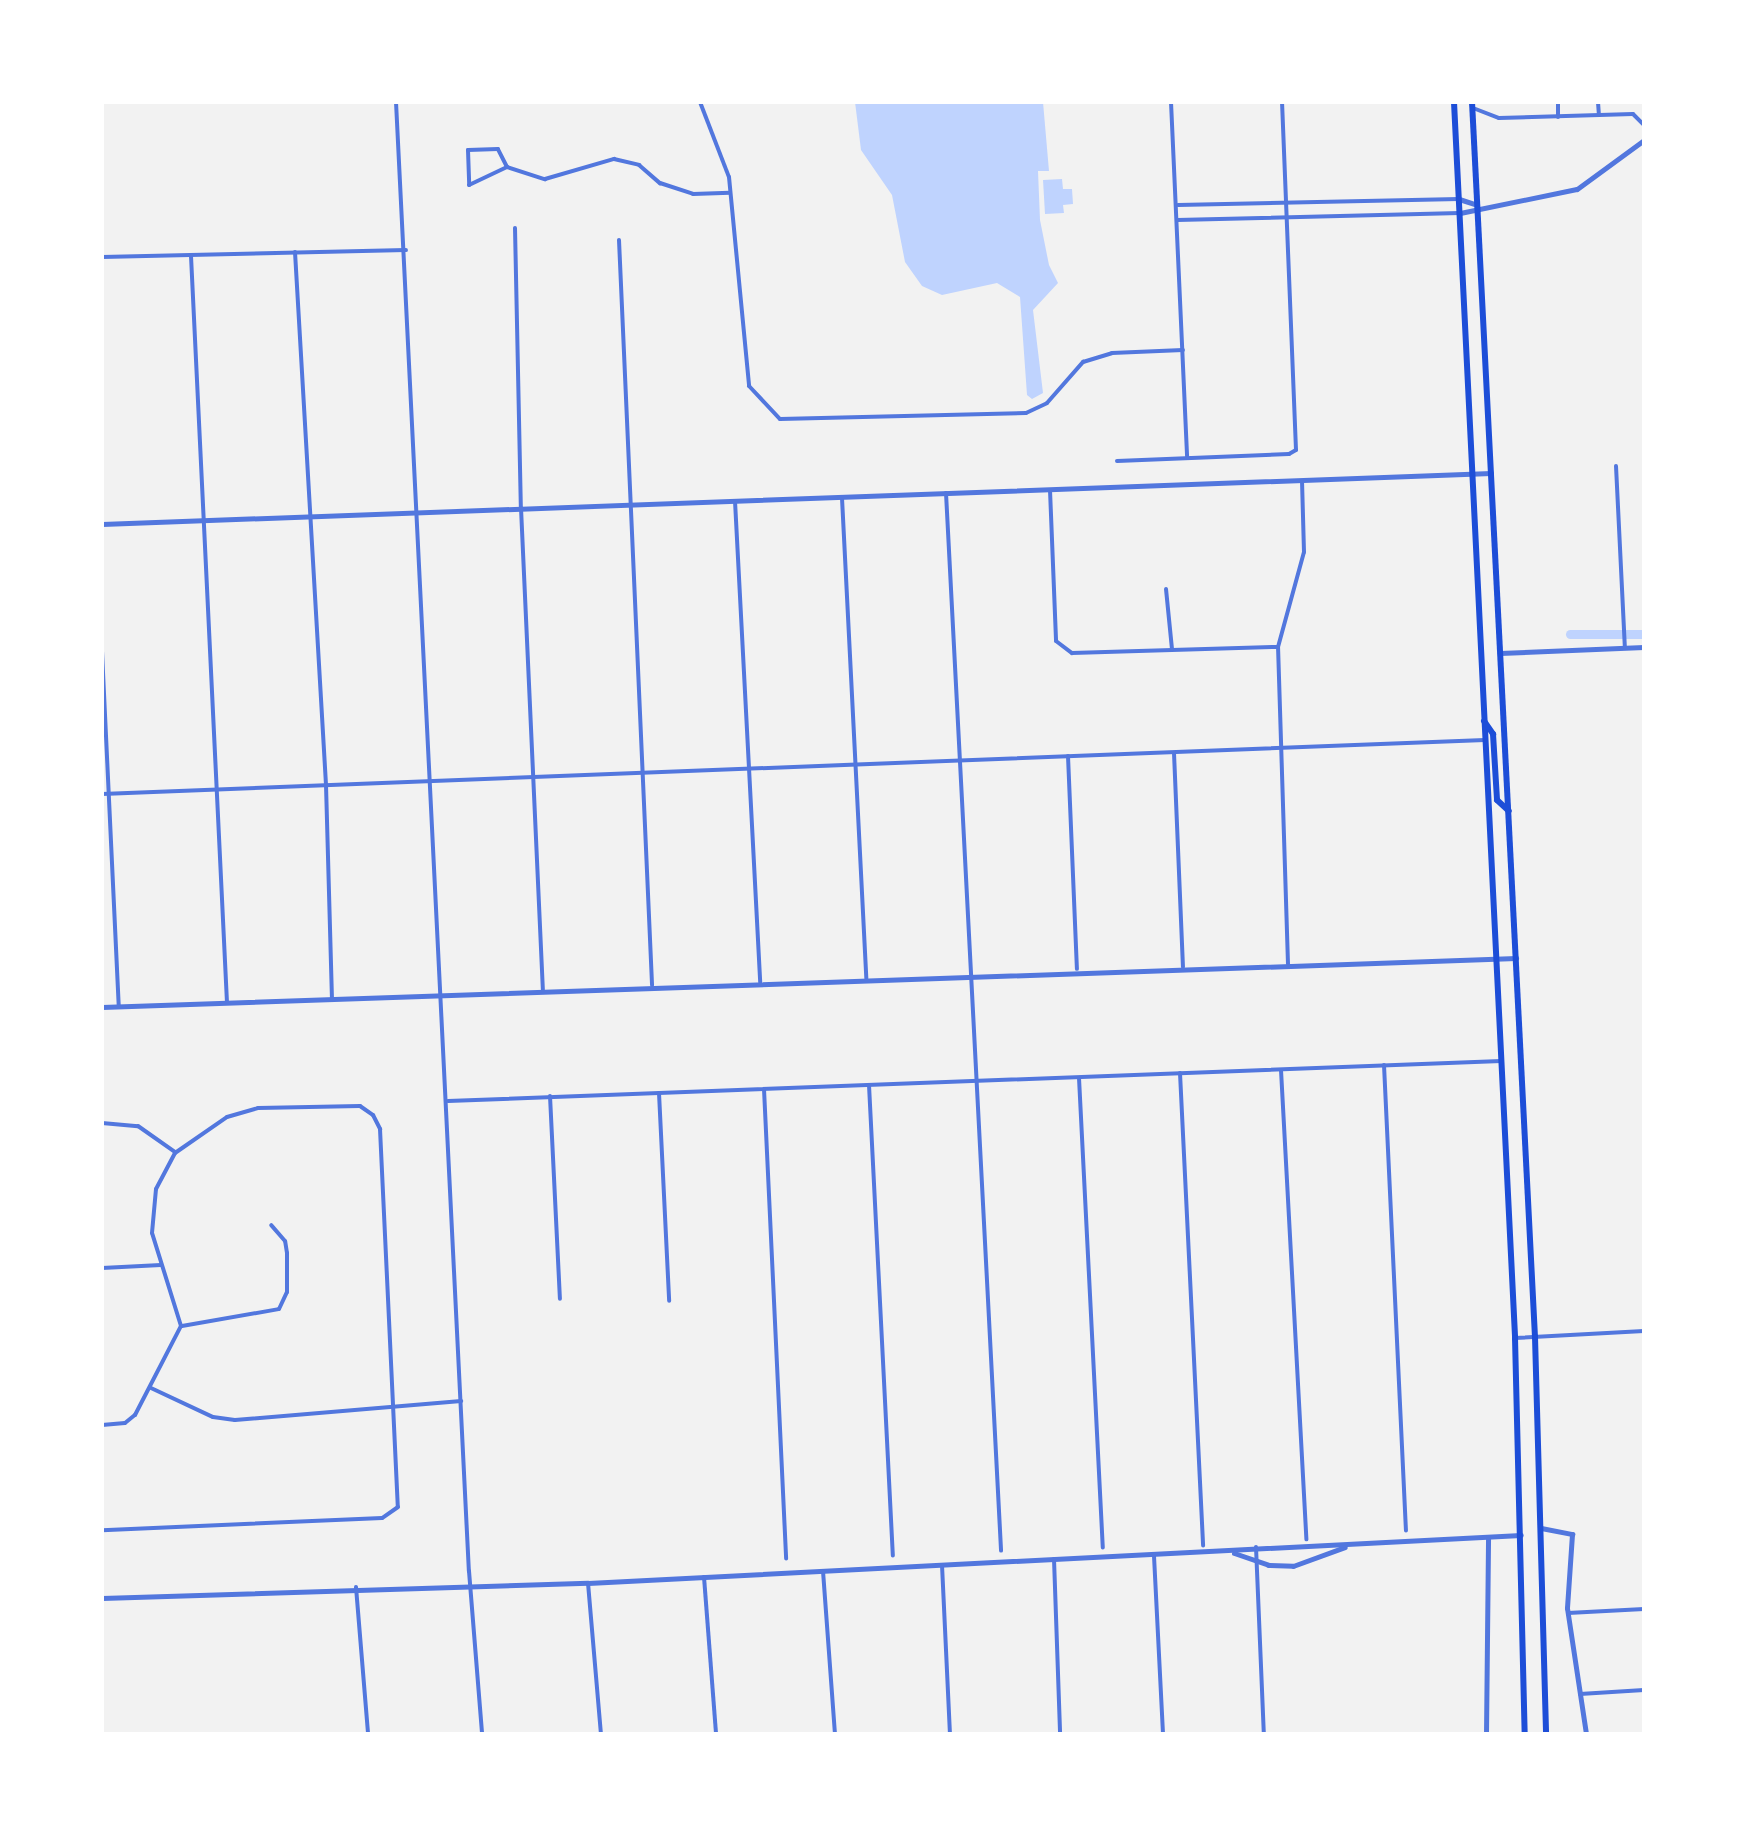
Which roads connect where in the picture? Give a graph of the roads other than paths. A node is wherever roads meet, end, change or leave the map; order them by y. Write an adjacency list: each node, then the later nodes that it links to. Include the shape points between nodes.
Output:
1 (396, 102): 26 (street)
2 (700, 102): 14 (street, via 719,144)
3 (1171, 102): 18 (street)
4 (1282, 102): 17 (street)
5 (1454, 102): 15 (main road)
6 (1558, 102): 10 (street)
7 (1598, 102): 9 (street)
8 (1472, 105): 10 (street, via 1499,118); 19 (main road)
9 (1599, 115): 10 (street); 11 (street, via 1633,114)
10 (1558, 117)
11 (1644, 125)
12 (1644, 140): 19 (street, via 1577,189)
13 (507, 167): 13 (street, via 498,149 468,150 469,185); 14 (street, via 545,179 614,159 639,165 660,183 693,194)
14 (730, 193): 30 (street, via 749,386 780,419 1026,413 1047,403 1083,362 1112,353)
15 (1459, 199): 16 (street); 19 (street); 21 (main road)
16 (1421, 201): 17 (street); 20 (street)
17 (1288, 202): 18 (street); 22 (street)
18 (1177, 205): 23 (street)
19 (1478, 206): 21 (street); 34 (main road)
20 (1421, 213): 21 (street); 22 (street)
21 (1460, 213): 35 (main road)
22 (1289, 214): 23 (street); 31 (street, via 1296,450)
23 (1177, 220): 30 (street)
24 (515, 228): 42 (street)
25 (619, 240): 41 (street)
26 (406, 250): 27 (street); 43 (street)
27 (295, 252): 28 (street); 44 (street)
28 (191, 256): 29 (street); 45 (street)
29 (102, 257)
30 (1183, 350): 31 (street)
31 (1187, 458): 32 (street)
32 (1117, 461)
33 (1616, 466): 50 (street)
34 (1491, 473): 35 (street); 53 (main road)
35 (1473, 474): 36 (street); 54 (main road)
36 (1302, 481): 37 (street); 48 (street, via 1304,552)
37 (1050, 488): 38 (street); 51 (street, via 1056,641 1072,653)
38 (946, 493): 39 (street); 59 (street)
39 (842, 498): 40 (street); 60 (street)
40 (735, 501): 41 (street); 61 (street)
41 (627, 505): 42 (street); 62 (street)
42 (521, 508): 43 (street); 63 (street)
43 (419, 513): 44 (street); 64 (street)
44 (309, 517): 45 (street); 65 (street)
45 (202, 520): 46 (street); 66 (street)
46 (102, 524)
47 (1166, 589): 51 (street)
48 (1278, 647): 51 (street); 56 (street)
49 (1644, 647): 50 (street)
50 (1625, 648): 53 (street)
51 (1172, 649)
52 (102, 651): 68 (street)
53 (1500, 653): 69 (main road)
54 (1484, 721): 55 (main road); 69 (main road, via 1493,734 1497,800)
55 (1485, 740): 56 (street); 70 (main road)
56 (1278, 748): 57 (street); 72 (street)
57 (1173, 752): 58 (street); 73 (street)
58 (1068, 756): 59 (street); 74 (street)
59 (962, 760): 60 (street); 75 (street)
60 (856, 764): 61 (street); 76 (street)
61 (749, 768): 62 (street); 77 (street)
62 (641, 772): 63 (street); 78 (street)
63 (535, 776): 64 (street); 79 (street)
64 (432, 780): 65 (street); 80 (street)
65 (326, 785): 66 (street); 81 (street)
66 (218, 789): 68 (street); 82 (street)
67 (102, 794): 68 (street)
68 (109, 794): 83 (street)
69 (1509, 811): 71 (main road)
70 (1496, 958): 71 (street); 72 (street); 85 (main road)
71 (1516, 958): 105 (main road)
72 (1288, 964): 73 (street)
73 (1183, 967): 74 (street)
74 (1077, 969): 75 (street)
75 (972, 974): 76 (street); 90 (street)
76 (866, 978): 77 (street)
77 (760, 982): 78 (street)
78 (652, 985): 79 (street)
79 (543, 989): 80 (street)
80 (441, 994): 81 (street); 95 (street)
81 (332, 999): 82 (street)
82 (227, 1002): 83 (street)
83 (119, 1006): 84 (street)
84 (102, 1007)
85 (1501, 1061): 86 (street); 106 (main road)
86 (1384, 1065): 87 (street); 113 (street)
87 (1281, 1069): 88 (street); 116 (street)
88 (1180, 1073): 89 (street); 118 (street)
89 (1079, 1077): 90 (street); 119 (street)
90 (977, 1081): 91 (street); 121 (street)
91 (869, 1085): 92 (street); 123 (street)
92 (764, 1089): 93 (street); 125 (street)
93 (659, 1093): 94 (street); 102 (street)
94 (550, 1096): 95 (street); 101 (street)
95 (448, 1101): 108 (street)
96 (102, 1123): 97 (street, via 138,1126)
97 (175, 1153): 99 (street, via 151,1212); 109 (street, via 227,1117 258,1108 360,1106 373,1115 380,1129)
98 (271, 1225): 103 (street, via 285,1241 287,1253 287,1292 279,1309)
99 (161, 1265): 100 (street); 103 (street)
100 (102, 1268)
101 (560, 1299)
102 (669, 1301)
103 (181, 1326): 107 (street)
104 (1644, 1331): 105 (street)
105 (1535, 1337): 106 (street); 111 (main road)
106 (1515, 1338): 114 (main road)
107 (151, 1388): 109 (street, via 213,1417 235,1420); 110 (street, via 125,1423)
108 (461, 1401): 109 (street); 132 (street)
109 (395, 1404): 112 (street, via 399,1496 393,1514)
110 (102, 1425)
111 (1541, 1528): 136 (street, via 1571,1531); 150 (main road)
112 (102, 1530)
113 (1406, 1530)
114 (1521, 1535): 115 (street); 149 (main road)
115 (1488, 1537): 117 (street); 148 (street)
116 (1306, 1539)
117 (1357, 1544): 120 (street); 127 (street, via 1293,1566)
118 (1203, 1545)
119 (1103, 1547)
120 (1256, 1547): 122 (street); 127 (street)
121 (1001, 1551)
122 (1229, 1552): 124 (street); 127 (street)
123 (893, 1555)
124 (1154, 1556): 126 (street); 146 (street)
125 (786, 1558)
126 (1054, 1559): 128 (street); 145 (street)
127 (1257, 1560): 147 (street)
128 (942, 1564): 129 (street); 144 (street)
129 (823, 1568): 130 (street); 143 (street)
130 (704, 1577): 131 (street); 142 (street)
131 (588, 1583): 132 (street); 141 (street)
132 (470, 1584): 133 (street); 140 (street)
133 (356, 1587): 134 (street); 139 (street)
134 (102, 1598)
135 (1644, 1609): 136 (street)
136 (1568, 1613): 138 (street)
137 (1644, 1690): 138 (street)
138 (1580, 1694): 151 (street)
139 (368, 1734)
140 (482, 1734)
141 (601, 1734)
142 (716, 1734)
143 (835, 1734)
144 (950, 1734)
145 (1060, 1734)
146 (1163, 1734)
147 (1264, 1734)
148 (1486, 1734)
149 (1525, 1734)
150 (1546, 1734)
151 (1586, 1734)

